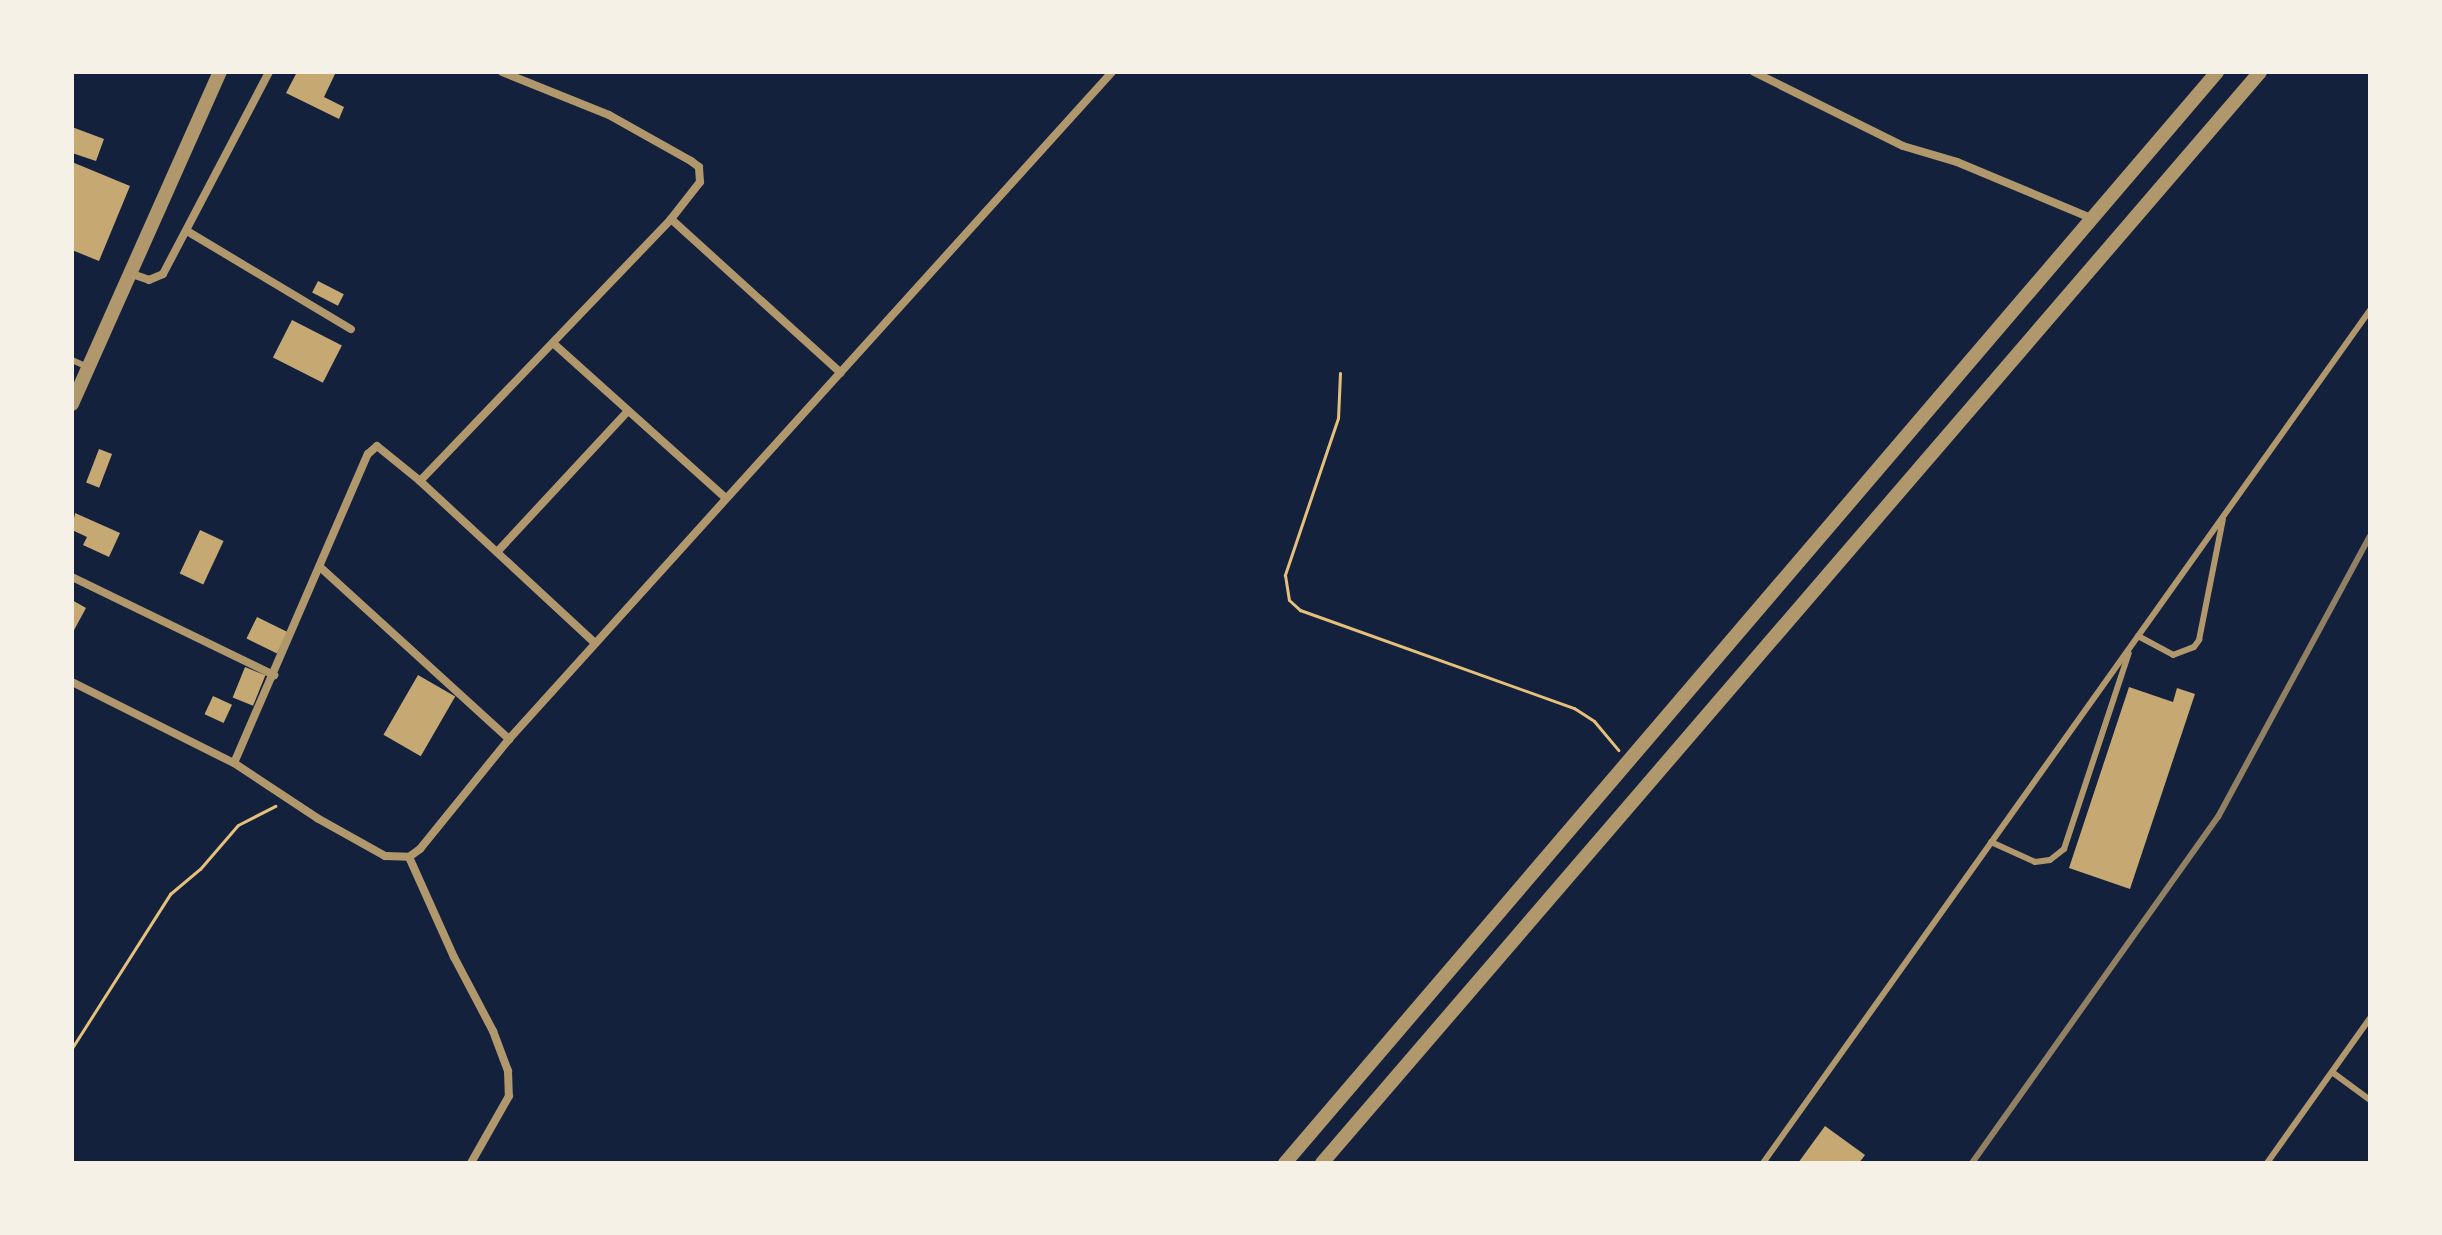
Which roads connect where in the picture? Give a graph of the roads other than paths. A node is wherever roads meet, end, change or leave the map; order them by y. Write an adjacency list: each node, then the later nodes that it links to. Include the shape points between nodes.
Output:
1 (220, 72): 11 (street)
2 (269, 72): 10 (street)
3 (502, 72): 8 (street, via 609,115 699,167 700,182)
4 (1112, 72): 17 (street)
5 (1754, 72): 9 (street, via 1903,146 1957,162)
6 (2217, 72): 9 (street)
7 (2260, 72): 40 (street)
8 (671, 219): 14 (street); 17 (street)
9 (2093, 219): 39 (street)
10 (187, 231): 11 (street, via 163,274 149,280); 13 (street)
11 (129, 273): 16 (street)
12 (2370, 310): 22 (lane)
13 (351, 329)
14 (553, 343): 19 (street); 20 (street)
15 (72, 360): 16 (lane)
16 (88, 367): 18 (street)
17 (841, 373): 21 (street)
18 (72, 404)
19 (627, 412): 21 (street); 23 (street)
20 (420, 481): 23 (street); 24 (street, via 383,448 372,448)
21 (726, 498): 27 (street)
22 (2224, 515): 26 (lane); 26 (lane, via 2199,640 2173,655)
23 (497, 552): 27 (street)
24 (320, 567): 29 (street); 31 (street)
25 (72, 577): 29 (street)
26 (2138, 636): 28 (lane)
27 (595, 643): 31 (street)
28 (2131, 647): 33 (lane); 33 (lane, via 2064,849 2050,860 2035,862)
29 (274, 675): 32 (street)
30 (72, 682): 32 (street)
31 (509, 739): 34 (street)
32 (234, 763): 34 (street, via 385,856)
33 (1991, 842): 41 (lane)
34 (409, 857): 38 (street, via 508,1071 509,1096)
35 (2370, 1018): 36 (lane)
36 (2332, 1072): 37 (lane); 42 (lane)
37 (2370, 1100)
38 (471, 1163)
39 (1285, 1163)
40 (1322, 1163)
41 (1763, 1163)
42 (2267, 1163)

